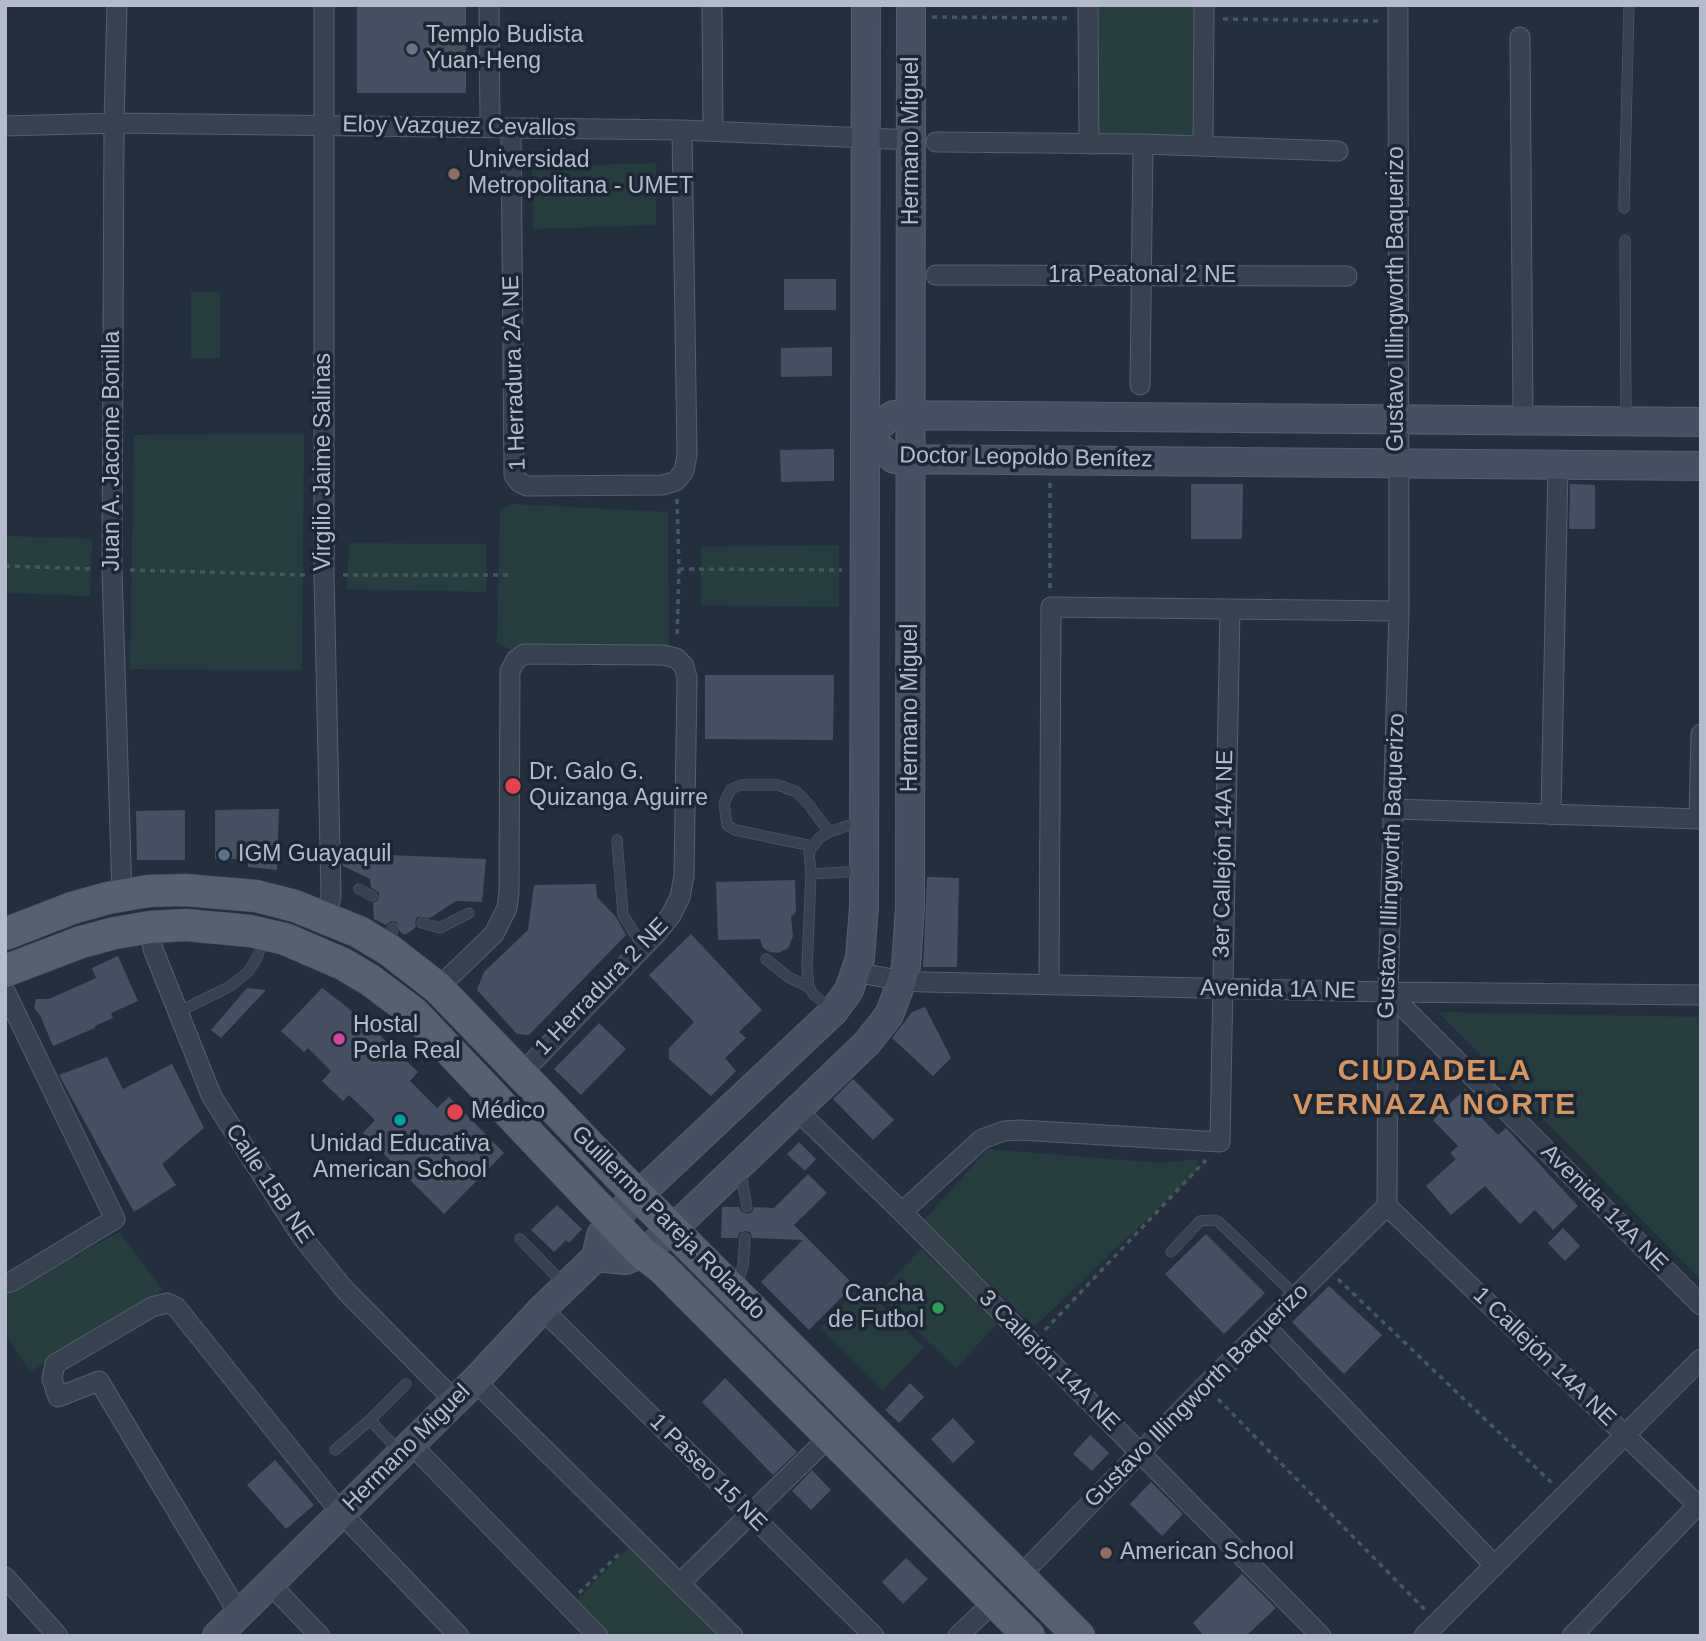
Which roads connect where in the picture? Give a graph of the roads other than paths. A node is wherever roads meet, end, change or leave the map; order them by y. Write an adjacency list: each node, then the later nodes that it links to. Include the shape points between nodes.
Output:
1 (117, 5): 12 (street, Juan A. Jacome Bonilla)
2 (324, 5): 14 (street, Virgilio Jaime Salinas)
3 (489, 5): 15 (street)
4 (712, 5): 18 (street)
5 (866, 5): 19 (street, Hermano Miguel)
6 (1629, 5): 25 (lane)
7 (911, 11): 20 (street, Hermano Miguel)
8 (1088, 11): 21 (street)
9 (1204, 12): 23 (street)
10 (1397, 13): 32 (street, Gustavo Illingworth Baquerizo)
11 (1520, 37): 33 (street)
12 (114, 123): 13 (street, Eloy Vazquez Cevallos); 14 (street, Eloy Vazquez Cevallos); 54 (street, Juan A. Jacome Bonilla, via 112,570)
13 (5, 126)
14 (324, 126): 15 (street, Eloy Vazquez Cevallos); 57 (street, Virgilio Jaime Salinas, via 324,575 331,895)
15 (490, 128): 16 (street, Eloy Vazquez Cevallos)
16 (510, 128): 17 (street, Eloy Vazquez Cevallos); 17 (street, 1 Herradura 2A NE, via 514,475 527,486 663,485 676,481 684,471)
17 (682, 130): 18 (street, Eloy Vazquez Cevallos)
18 (713, 131): 19 (street, Eloy Vazquez Cevallos)
19 (866, 140): 20 (street, Eloy Vazquez Cevallos); 36 (street, Hermano Miguel)
20 (924, 141): 21 (street, Eloy Vazquez Cevallos); 31 (street, Hermano Miguel)
21 (1089, 144): 22 (street, Eloy Vazquez Cevallos)
22 (1143, 144): 23 (street, Eloy Vazquez Cevallos); 28 (street)
23 (1203, 146): 24 (street, Eloy Vazquez Cevallos)
24 (1338, 151)
25 (1624, 208)
26 (1625, 240): 34 (lane)
27 (936, 275): 28 (street, 1ra Peatonal 2 NE)
28 (1142, 276): 29 (street, 1ra Peatonal 2 NE); 30 (street)
29 (1348, 276)
30 (1140, 385)
31 (912, 415): 32 (street, Doctor Leopoldo Benítez); 36 (street, Doctor Leopoldo Benítez, via 893,415); 37 (street, Hermano Miguel)
32 (1397, 419): 33 (street, Doctor Leopoldo Benítez); 38 (street, Gustavo Illingworth Baquerizo)
33 (1524, 420): 34 (street, Doctor Leopoldo Benítez)
34 (1626, 421): 35 (street, Doctor Leopoldo Benítez)
35 (1701, 422)
36 (865, 436): 37 (street, Doctor Leopoldo Benítez, via 894,459); 47 (street, Hermano Miguel)
37 (912, 459): 38 (street, Doctor Leopoldo Benítez); 66 (street, Hermano Miguel, via 910,908)
38 (1397, 463): 39 (street, Doctor Leopoldo Benítez); 42 (street, Gustavo Illingworth Baquerizo)
39 (1558, 465): 40 (street, Doctor Leopoldo Benítez); 45 (street)
40 (1701, 466)
41 (1230, 609): 42 (street); 67 (street, via 1051,607); 70 (street, 3er Callejón 14A NE)
42 (1399, 611): 44 (street, Gustavo Illingworth Baquerizo)
43 (1701, 734): 46 (street)
44 (1394, 808): 45 (street); 72 (street, Gustavo Illingworth Baquerizo)
45 (1551, 815): 46 (street)
46 (1700, 819)
47 (864, 820): 48 (lane); 51 (street, Hermano Miguel)
48 (829, 832): 50 (lane); 50 (lane, via 797,792 778,785 731,789 724,803 727,825)
49 (617, 840): 62 (lane, via 623,915)
50 (812, 846): 52 (lane)
51 (864, 871): 52 (lane); 65 (street, Hermano Miguel)
52 (811, 874): 68 (lane)
53 (359, 889): 55 (lane)
54 (122, 896): 57 (main road, Guillermo Pareja Rolando, via 148,891 220,891 256,896); 60 (main road, Guillermo Pareja Rolando, via 72,908)
55 (372, 896)
56 (469, 913): 58 (lane, via 440,928)
57 (327, 918): 69 (main road, Guillermo Pareja Rolando, via 391,939)
58 (422, 923)
59 (150, 927): 61 (main road, Guillermo Pareja Rolando, via 186,925); 64 (main road, Guillermo Pareja Rolando, via 81,942); 75 (street, Calle 15B NE, via 153,949)
60 (5, 933)
61 (266, 934): 75 (lane, via 248,972 229,987); 83 (main road, Guillermo Pareja Rolando, via 343,964 414,1013)
62 (643, 947): 69 (street, 1 Herradura 2 NE, via 671,915 684,876 684,666 677,658 663,655 524,654 510,671 507,908 494,934); 76 (street, 1 Herradura 2 NE)
63 (766, 959): 68 (lane)
64 (5, 971)
65 (856, 972): 66 (street, Avenida 1A NE); 74 (street, Hermano Miguel)
66 (902, 981): 67 (street, Avenida 1A NE); 78 (street, Hermano Miguel, via 889,1015 867,1043)
67 (1049, 985): 70 (street, Avenida 1A NE)
68 (809, 987): 74 (lane)
69 (439, 988): 76 (main road, Guillermo Pareja Rolando)
70 (1222, 989): 72 (street, Avenida 1A NE); 82 (street, 3er Callejón 14A NE, via 1220,1142 1004,1131 982,1139)
71 (5, 991): 90 (street, via 115,1219)
72 (1388, 992): 73 (street, Avenida 1A NE); 80 (street, Gustavo Illingworth Baquerizo); 94 (street, Avenida 14A NE)
73 (1701, 995)
74 (834, 1010): 79 (street, Hermano Miguel)
75 (178, 1012): 99 (street, Calle 15B NE, via 212,1097 303,1237 345,1290)
76 (522, 1073): 79 (main road, Guillermo Pareja Rolando)
77 (806, 1118): 82 (street, 3 Callejón 14A NE)
78 (740, 1167): 81 (lane); 84 (street, Hermano Miguel)
79 (640, 1196): 83 (street, Hermano Miguel); 84 (main road, Guillermo Pareja Rolando)
80 (1387, 1206): 93 (street, Gustavo Illingworth Baquerizo); 102 (street, 1 Callejón 14A NE)
81 (747, 1207)
82 (902, 1212): 105 (street, 3 Callejón 14A NE)
83 (612, 1220): 87 (main road, Guillermo Pareja Rolando); 89 (street, Hermano Miguel, via 601,1235)
84 (673, 1229): 87 (street, Hermano Miguel); 92 (main road, Guillermo Pareja Rolando)
85 (745, 1238): 92 (lane)
86 (520, 1239): 91 (lane)
87 (642, 1252): 89 (street, Hermano Miguel, via 626,1260); 101 (main road, Guillermo Pareja Rolando)
88 (1171, 1252): 93 (lane, via 1200,1221 1214,1220)
89 (596, 1257): 91 (street, Hermano Miguel)
90 (5, 1283)
91 (566, 1286): 95 (street, Hermano Miguel)
92 (735, 1291): 110 (main road, Guillermo Pareja Rolando)
93 (1296, 1296): 96 (street, Gustavo Illingworth Baquerizo)
94 (1701, 1305)
95 (542, 1309): 99 (street, Hermano Miguel); 108 (street, 1 Paseo 15 NE)
96 (1266, 1327): 105 (street, Gustavo Illingworth Baquerizo); 109 (street)
97 (1701, 1359): 102 (street)
98 (406, 1384): 100 (lane)
99 (465, 1391): 103 (street, Hermano Miguel); 112 (street, Calle 15B NE)
100 (370, 1420): 103 (lane); 104 (lane)
101 (830, 1436): 108 (street); 114 (main road, Guillermo Pareja Rolando)
102 (1625, 1436): 106 (street, 1 Callejón 14A NE); 109 (street)
103 (406, 1449): 107 (street, Hermano Miguel); 122 (street)
104 (335, 1450)
105 (1140, 1453): 110 (street, Gustavo Illingworth Baquerizo); 128 (street, 3 Callejón 14A NE)
106 (1699, 1507): 129 (street)
107 (341, 1513): 113 (street, Hermano Miguel); 115 (street, via 176,1307 167,1303 152,1307 55,1364 52,1379 58,1397 99,1381); 121 (street)
108 (749, 1513): 112 (street); 124 (street, 1 Paseo 15 NE)
109 (1494, 1566): 117 (street)
110 (1020, 1576): 116 (main road, Guillermo Pareja Rolando)
111 (5, 1577): 118 (street)
112 (680, 1583): 123 (street, Calle 15B NE)
113 (270, 1584): 115 (street, Hermano Miguel); 120 (street)
114 (995, 1601): 125 (street); 126 (main road, Guillermo Pareja Rolando)
115 (239, 1614): 119 (street, Hermano Miguel)
116 (1070, 1626): 127 (main road, Guillermo Pareja Rolando)
117 (1431, 1629)
118 (58, 1636)
119 (217, 1636)
120 (320, 1636)
121 (458, 1636)
122 (598, 1636)
123 (733, 1636)
124 (874, 1636)
125 (958, 1636)
126 (1030, 1636)
127 (1085, 1636)
128 (1321, 1636)
129 (1572, 1636)

